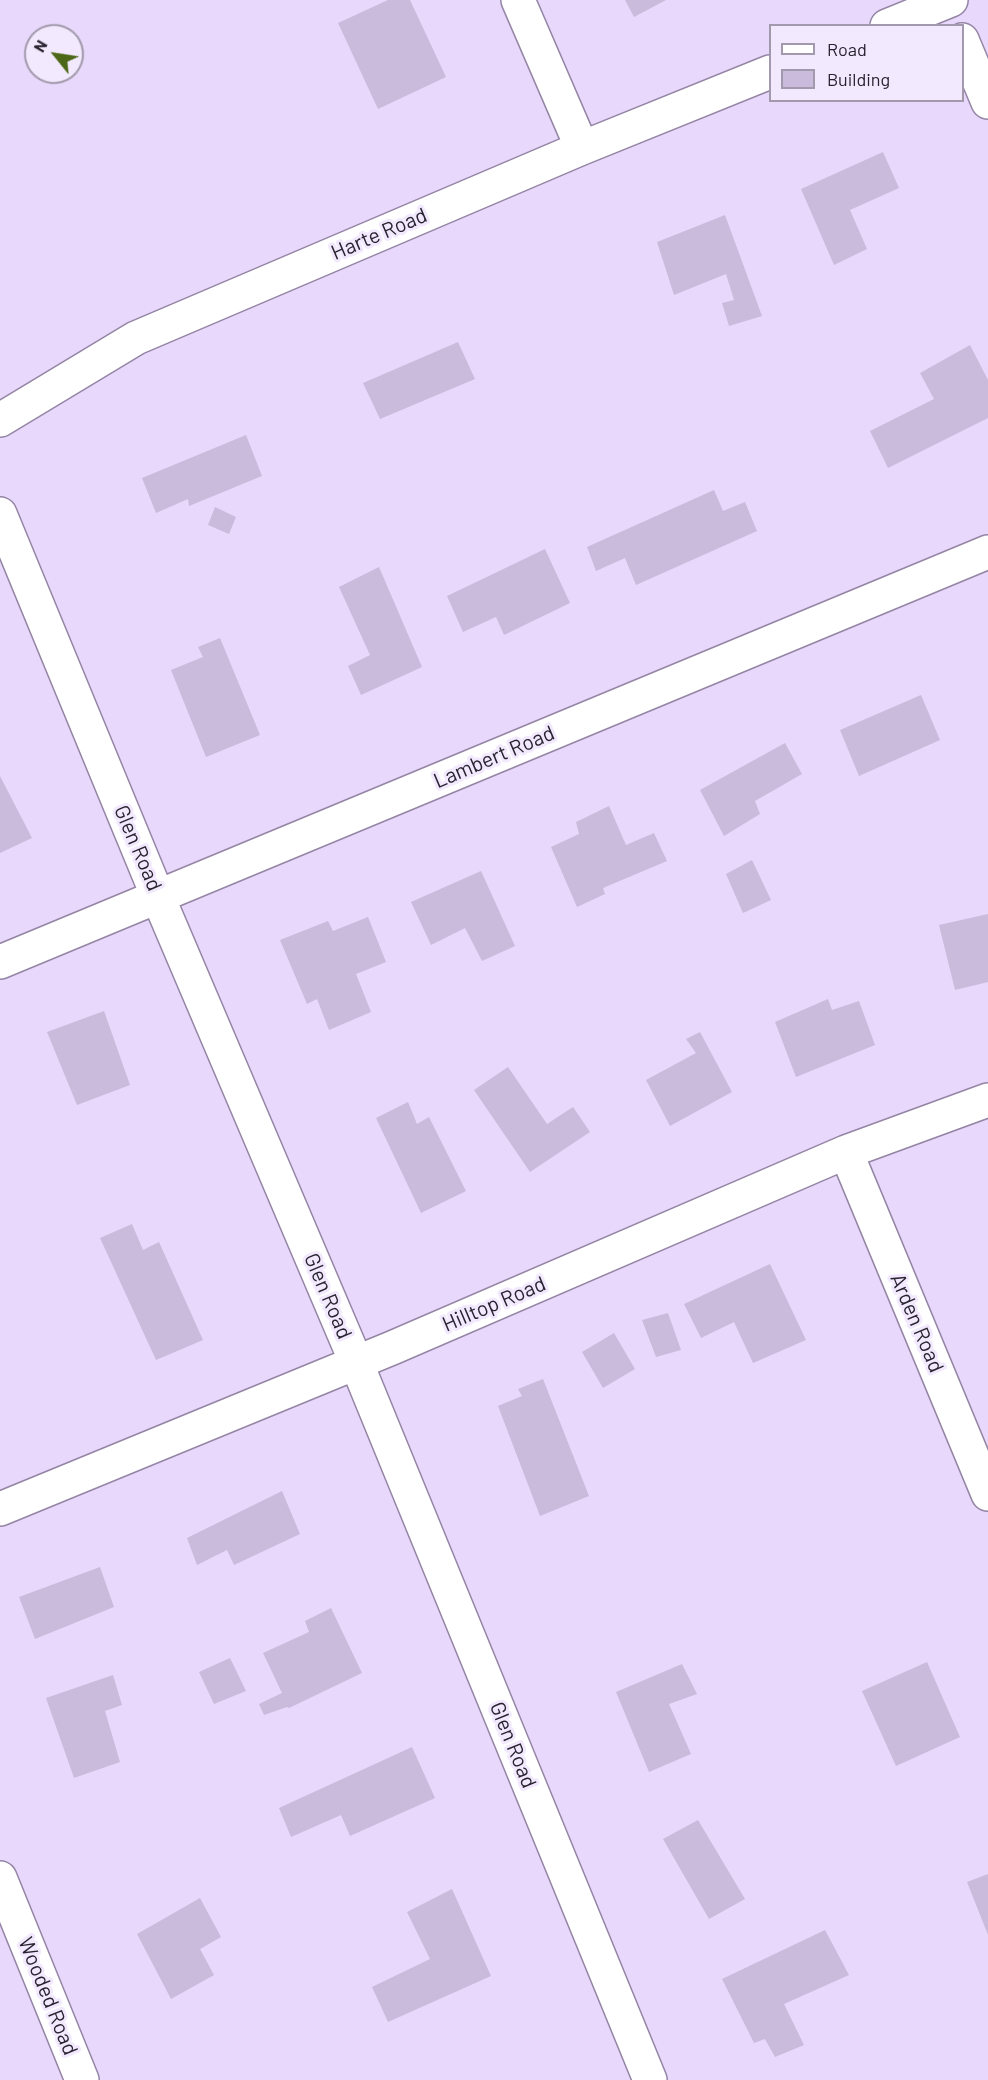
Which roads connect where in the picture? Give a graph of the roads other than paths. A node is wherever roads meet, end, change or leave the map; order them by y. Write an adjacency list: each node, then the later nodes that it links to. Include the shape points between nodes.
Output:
1 (518, 0): 8 (street)
2 (950, 0): 3 (street); 4 (street)
3 (892, 24)
4 (957, 24)
5 (964, 42): 7 (street)
6 (769, 73): 8 (street, Harte Road)
7 (988, 102)
8 (582, 148): 9 (street, Harte Road, via 136,338)
9 (0, 420)
10 (0, 514): 12 (street, Glen Road)
11 (988, 552): 12 (street, Lambert Road)
12 (158, 897): 13 (street, Lambert Road); 16 (street, Glen Road)
13 (0, 962)
14 (988, 1100): 15 (street, Hilltop Road)
15 (846, 1152): 16 (street, Hilltop Road); 17 (street, Arden Road)
16 (356, 1362): 18 (street, Hilltop Road); 21 (street, Glen Road)
17 (988, 1494)
18 (0, 1509)
19 (0, 1878): 20 (street, Wooded Road)
20 (82, 2080)
21 (650, 2080)

